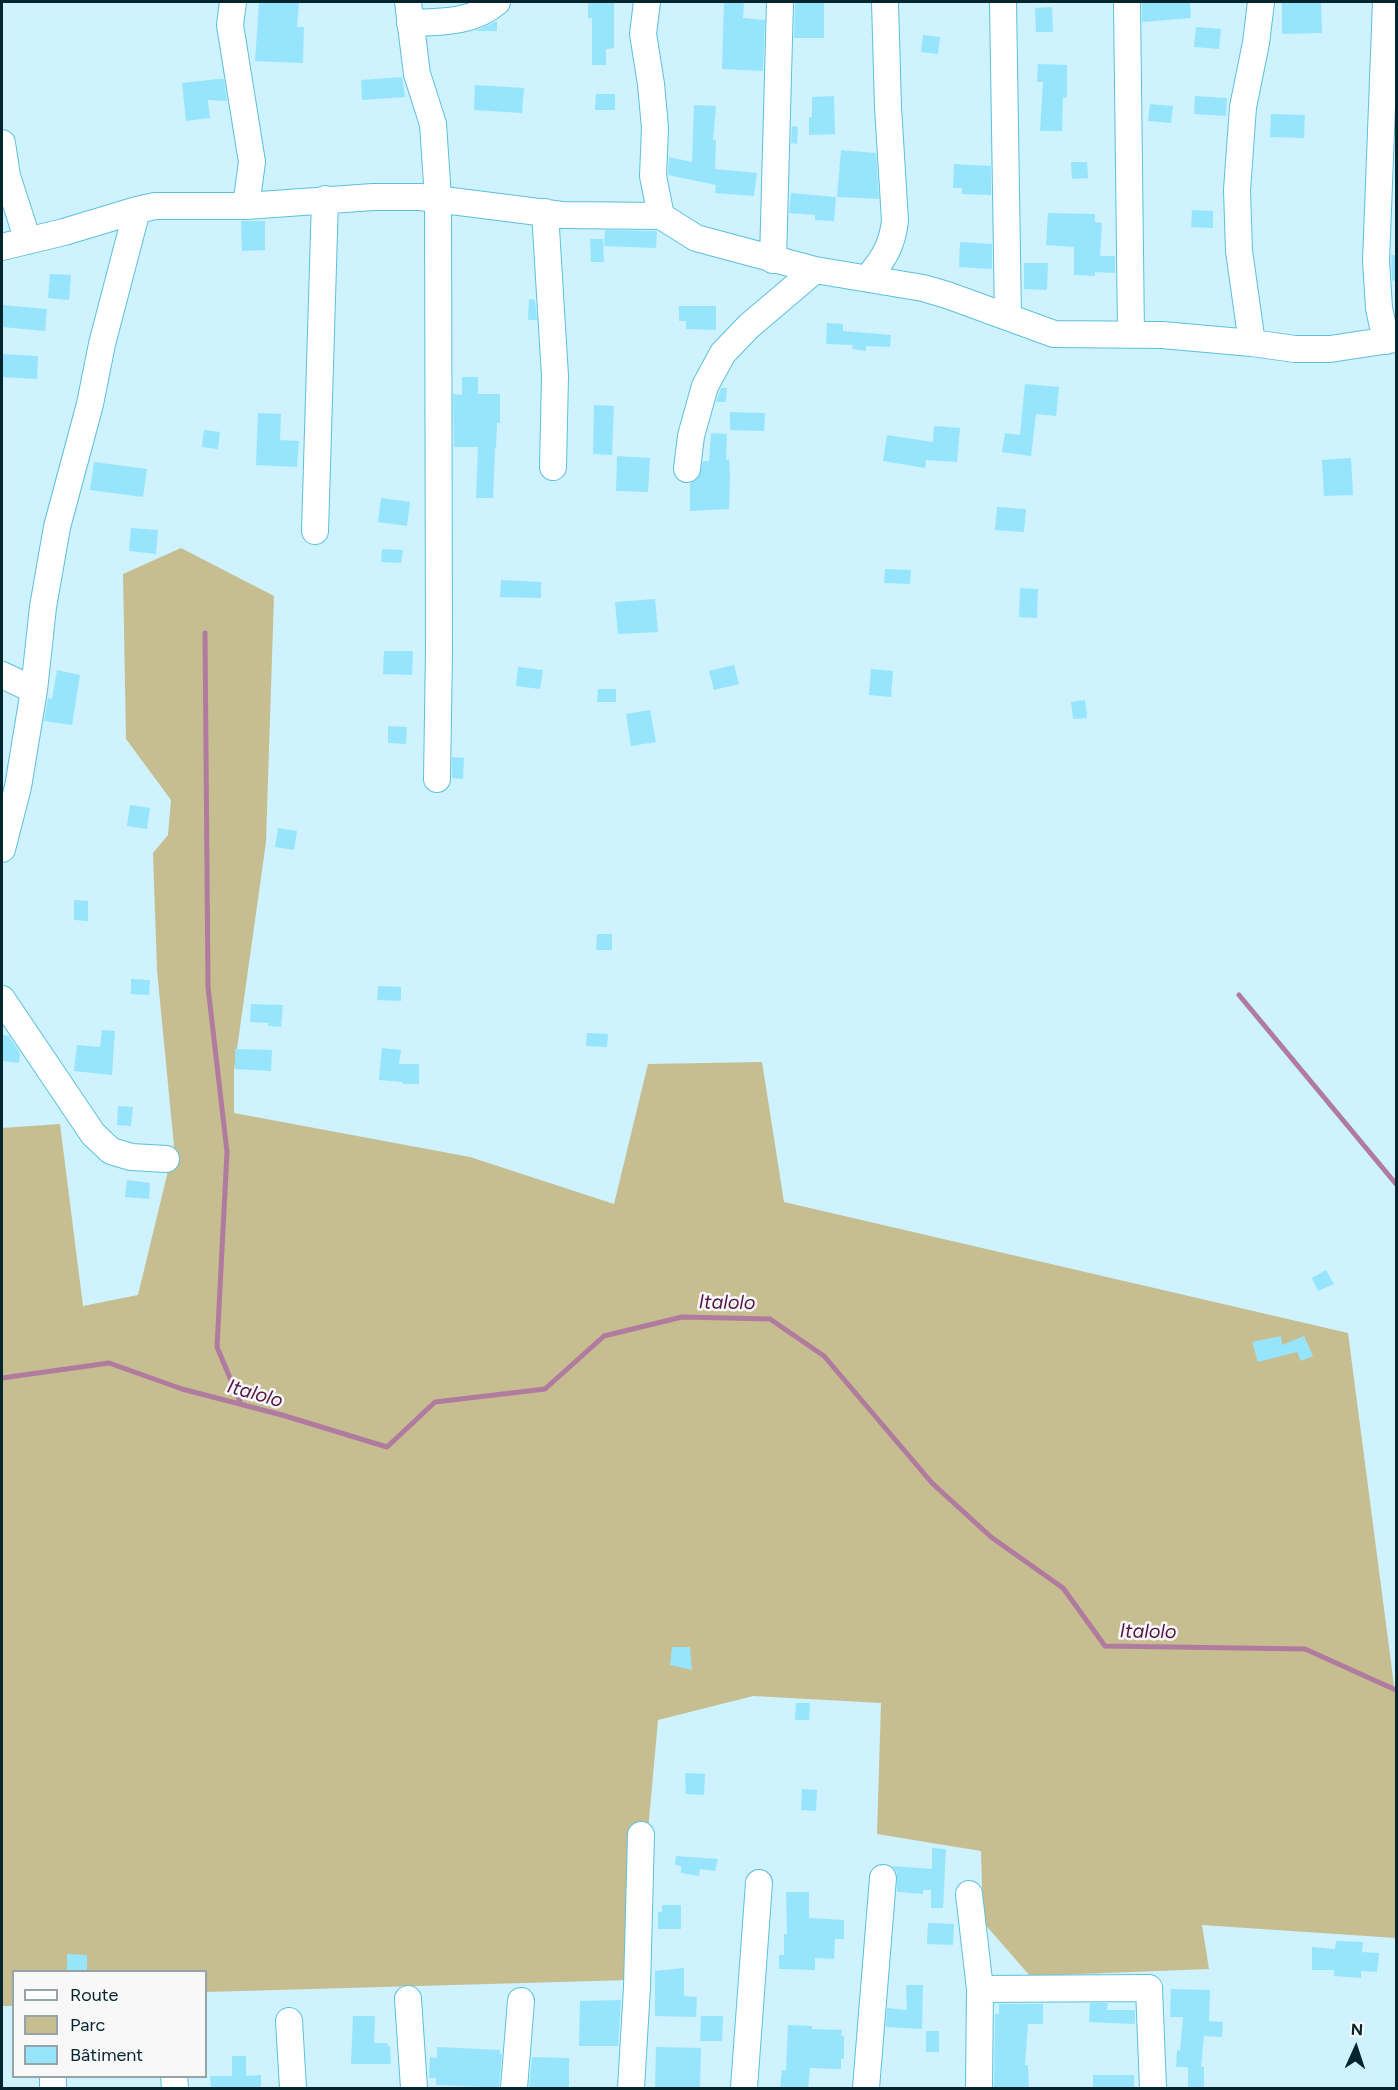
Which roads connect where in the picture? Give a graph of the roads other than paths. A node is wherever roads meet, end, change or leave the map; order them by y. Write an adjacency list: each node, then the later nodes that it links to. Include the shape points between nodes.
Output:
1 (233, 2): 12 (street, via 230,26)
2 (497, 2): 10 (street, via 474,16 434,22)
3 (647, 2): 19 (street, via 643,34 655,128 653,176)
4 (780, 2): 22 (street)
5 (885, 2): 24 (street, via 895,220 893,239)
6 (1003, 2): 25 (street)
7 (1127, 2): 26 (street)
8 (1261, 2): 28 (street, via 1244,107 1237,189 1239,250)
9 (1386, 2): 27 (street, via 1376,261 1379,308)
10 (409, 12): 13 (street, via 417,74 433,124)
11 (2, 143): 20 (street, via 7,176)
12 (252, 162): 15 (street); 16 (street)
13 (438, 198): 14 (street); 18 (street); 34 (street)
14 (325, 200): 15 (street); 31 (street)
15 (278, 202): 16 (street)
16 (246, 206): 17 (street, via 155,206)
17 (137, 210): 20 (street); 33 (street, via 57,527)
18 (545, 212): 19 (street); 29 (street, via 555,376)
19 (662, 216): 22 (street, via 696,238)
20 (28, 241): 21 (street)
21 (2, 247)
22 (773, 260): 23 (street)
23 (815, 270): 24 (street); 30 (street, via 723,353 705,386 691,436)
24 (868, 278): 25 (street, via 939,292)
25 (1008, 317): 26 (street, via 1054,334)
26 (1131, 335): 28 (street)
27 (1391, 340): 28 (street, via 1330,350)
28 (1252, 342)
29 (553, 467)
30 (687, 469)
31 (315, 531)
32 (2, 675): 33 (street)
33 (34, 690): 35 (street, via 18,787)
34 (437, 779)
35 (2, 849)
36 (2, 999): 37 (street, via 93,1134 111,1151 131,1157)
37 (166, 1159)
38 (641, 1835): 49 (street)
39 (884, 1878): 51 (street)
40 (759, 1883): 50 (street)
41 (969, 1894): 42 (street)
42 (980, 1989): 52 (street); 53 (street, via 1149,1988)
43 (408, 1999): 47 (street)
44 (521, 2001): 48 (street)
45 (289, 2021): 46 (street)
46 (293, 2088)
47 (414, 2088)
48 (514, 2088)
49 (631, 2088)
50 (744, 2088)
51 (866, 2088)
52 (979, 2088)
53 (1153, 2088)

